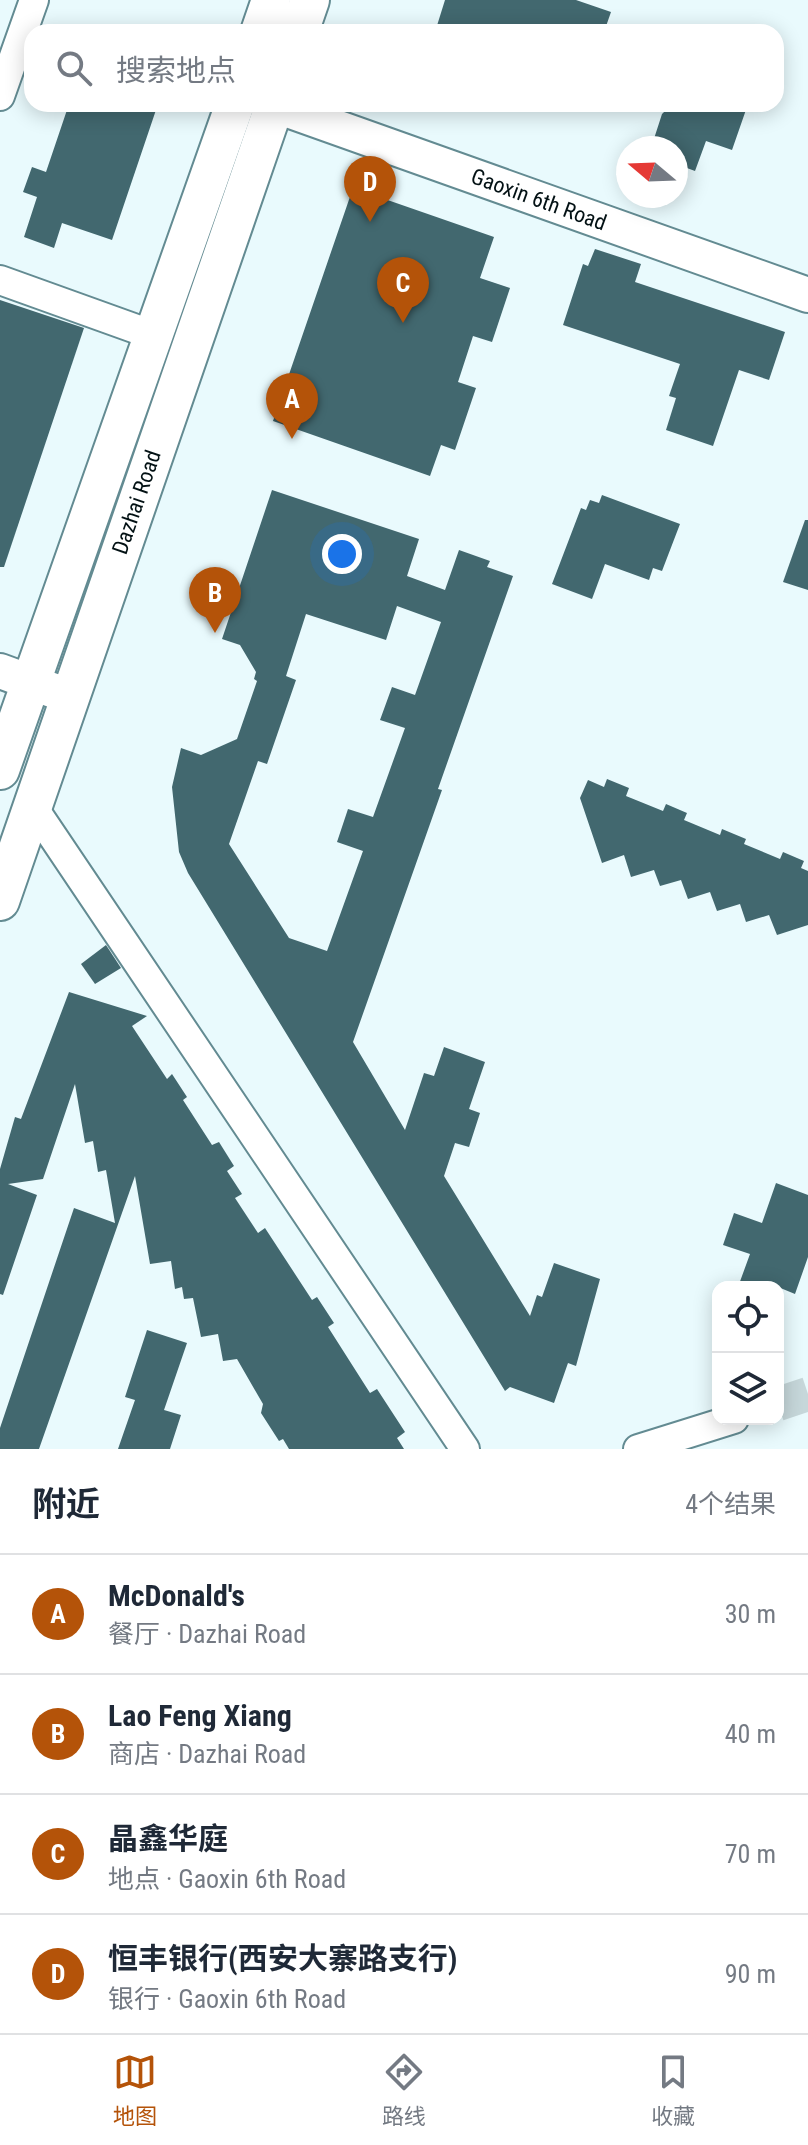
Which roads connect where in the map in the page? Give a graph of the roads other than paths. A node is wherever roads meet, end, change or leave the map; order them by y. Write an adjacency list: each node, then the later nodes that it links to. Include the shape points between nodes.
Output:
1 (34, 0): 4 (street)
2 (271, 0): 5 (main road)
3 (310, 0): 6 (main road)
4 (26, 24)
5 (263, 24)
6 (302, 24)
7 (24, 28): 8 (street)
8 (0, 96)
9 (232, 112): 14 (main road, Dazhai Road)
10 (270, 112): 16 (main road, Dazhai Road)
11 (295, 112): 13 (street, Gaoxin 6th Road)
12 (0, 280): 14 (street)
13 (808, 295)
14 (153, 335): 15 (main road, Dazhai Road)
15 (16, 677): 16 (street); 17 (main road, Dazhai Road)
16 (68, 696): 18 (main road, Dazhai Road)
17 (0, 770)
18 (31, 804): 19 (main road, Dazhai Road); 21 (street)
19 (0, 901)
20 (715, 1425): 22 (street)
21 (465, 1449)
22 (638, 1449)

